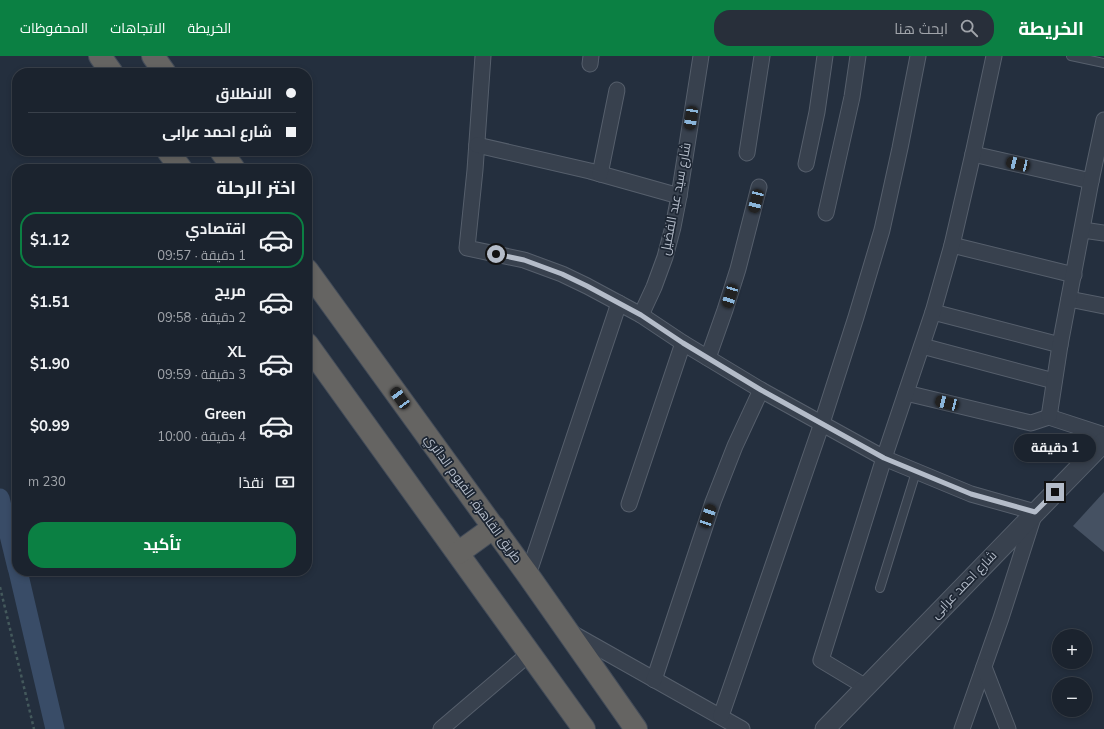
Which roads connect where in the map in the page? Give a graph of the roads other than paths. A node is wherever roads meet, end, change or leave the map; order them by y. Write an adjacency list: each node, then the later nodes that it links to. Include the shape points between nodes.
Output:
1 (100, 56): 12 (highway)
2 (153, 56): 13 (highway)
3 (483, 56): 16 (street)
4 (701, 56): 24 (street, شارع سيد عبد الفضيل)
5 (762, 56): 17 (street)
6 (825, 56): 20 (street)
7 (858, 56): 25 (street, via 852,97)
8 (918, 56): 45 (street, via 882,230)
9 (994, 56): 18 (street)
10 (1071, 56): 11 (lane)
11 (1104, 63)
12 (108, 68)
13 (161, 68)
14 (617, 90): 21 (street)
15 (1104, 120): 19 (street)
16 (477, 145): 21 (street); 32 (street, via 467,248 524,260 562,274)
17 (747, 153)
18 (973, 154): 22 (street); 28 (street)
19 (1100, 158): 22 (street)
20 (806, 164)
21 (600, 174): 24 (street)
22 (1091, 181): 26 (street)
23 (759, 187): 40 (street, via 738,269)
24 (679, 196): 35 (street, شارع سيد عبد الفضيل, via 665,257)
25 (826, 213)
26 (1083, 230): 27 (street); 29 (street)
27 (1104, 233)
28 (952, 245): 29 (street); 34 (street)
29 (1074, 274): 31 (street)
30 (312, 277): 52 (highway, طريق القاهرة, الفيوم الدائري)
31 (1069, 299): 33 (street); 37 (street)
32 (618, 303): 35 (street); 54 (street)
33 (1104, 306)
34 (933, 312): 37 (street); 38 (street)
35 (641, 315): 36 (street)
36 (683, 343): 40 (street); 50 (street)
37 (1060, 345): 41 (street)
38 (922, 346): 41 (street); 43 (street)
39 (312, 351): 53 (highway)
40 (708, 358): 42 (street)
41 (1054, 381): 44 (street)
42 (761, 390): 45 (street); 59 (street, via 713,502)
43 (906, 393): 44 (street, via 1031,423); 48 (street)
44 (1049, 416): 46 (street)
45 (822, 423): 48 (street); 61 (street)
46 (1104, 435)
47 (1101, 450): 51 (street, شارع احمد عرابى)
48 (884, 458): 49 (street); 60 (street, via 821,660)
49 (916, 472): 51 (street, via 971,494); 55 (lane)
50 (629, 504)
51 (1035, 512): 58 (street); 60 (street, شارع احمد عرابى)
52 (494, 527): 53 (highway); 54 (highway, طريق القاهرة, الفيوم الدائري)
53 (458, 553): 57 (highway)
54 (528, 575): 56 (highway, طريق القاهرة, الفيوم الدائري)
55 (880, 588)
56 (566, 629): 59 (street); 64 (highway, طريق القاهرة, الفيوم الدائري)
57 (530, 653): 62 (street); 63 (highway)
58 (984, 667): 67 (street); 68 (street)
59 (654, 680): 61 (street)
60 (866, 687): 66 (street, شارع احمد عرابى)
61 (721, 716): 65 (street)
62 (441, 729)
63 (584, 729)
64 (636, 729)
65 (742, 729)
66 (825, 729)
67 (962, 729)
68 (1008, 729)

